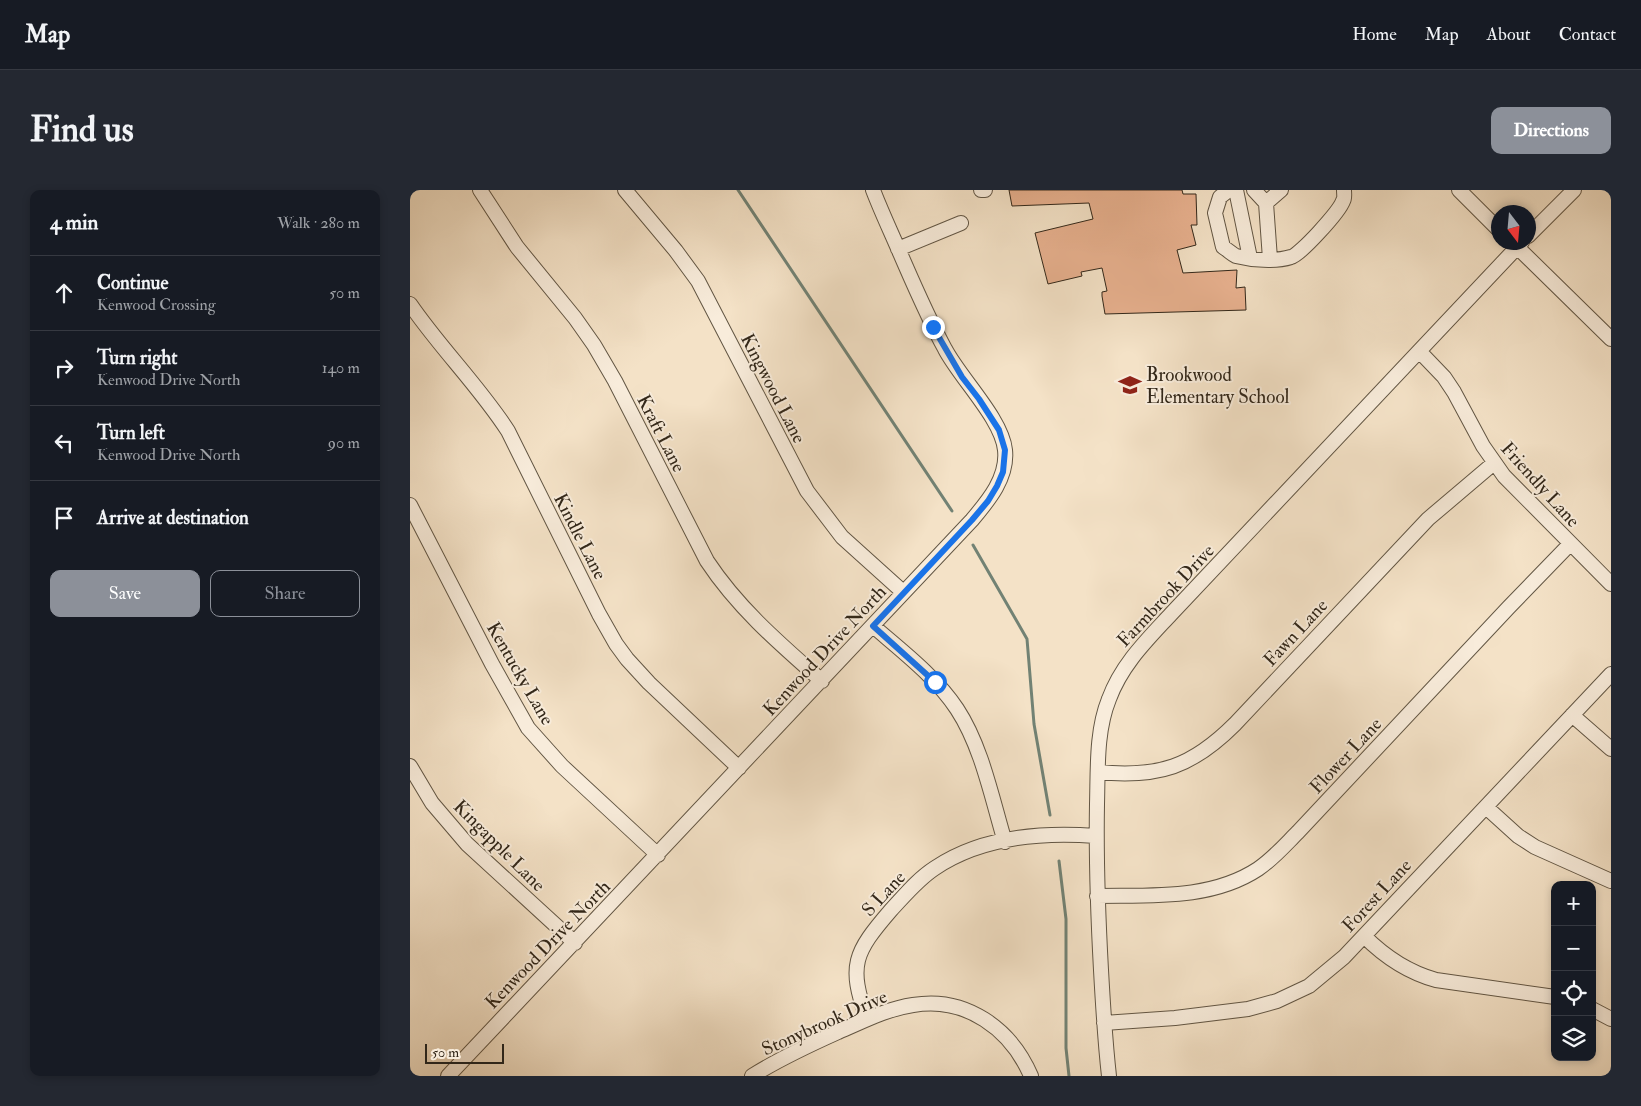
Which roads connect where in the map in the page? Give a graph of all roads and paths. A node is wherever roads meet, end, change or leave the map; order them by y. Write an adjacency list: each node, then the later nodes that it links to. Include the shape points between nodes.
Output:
1 (480, 190): 30 (street, Kraft Lane, via 517,247 594,345 721,582 762,628)
2 (625, 190): 27 (street, Kingwood Lane, via 698,281 807,491 842,537)
3 (873, 190): 15 (street, Kenwood Drive North)
4 (1230, 190): 18 (street, via 1220,197 1215,214 1221,240 1234,255)
5 (1236, 190): 18 (street)
6 (1254, 190): 11 (street)
7 (1281, 190): 11 (street)
8 (1344, 190): 19 (street, via 1344,201 1337,213 1309,242 1292,257)
9 (1459, 190): 12 (street)
10 (1574, 190): 14 (street)
11 (1266, 203): 19 (street)
12 (1491, 222)
13 (961, 223): 15 (street)
14 (1536, 228)
15 (898, 248): 27 (street, Kenwood Drive North, via 937,336 993,419 1005,450 1003,472 988,501)
16 (1512, 250): 22 (street, Farmbrook Drive)
17 (1523, 250): 21 (street)
18 (1250, 258): 19 (street)
19 (1270, 259)
20 (410, 304): 34 (street, Kindle Lane, via 508,431 616,644 649,683)
21 (1611, 339)
22 (1420, 352): 23 (street, Friendly Lane, via 1444,377); 35 (street, Farmbrook Drive, via 1125,666 1106,708)
23 (1494, 463): 25 (street, Friendly Lane, via 1514,488); 35 (street, Fawn Lane, via 1428,519 1235,724 1206,750 1180,765 1146,773)
24 (410, 505): 39 (street, Kentucky Lane, via 528,728 562,766)
25 (1570, 544): 26 (street, Friendly Lane); 41 (street, Flower Lane, via 1268,862 1236,881 1204,891)
26 (1611, 584)
27 (903, 592): 28 (street, Kenwood Drive North)
28 (873, 626): 30 (street, Kenwood Drive North); 38 (street, via 935,682 956,708 973,740)
29 (1611, 674): 31 (street, Forest Lane)
30 (822, 681): 34 (street, Kenwood Drive North)
31 (1572, 715): 32 (street); 36 (street, Forest Lane)
32 (1611, 749)
33 (410, 766): 43 (street, Kingapple Lane, via 432,803 461,837)
34 (740, 768): 39 (street, Kenwood Drive North)
35 (1098, 772): 37 (street, Farmbrook Drive)
36 (1486, 807): 40 (street, via 1535,847); 42 (street, Forest Lane)
37 (1096, 836): 38 (street, S Lane, via 1051,834); 41 (street, Farmbrook Drive)
38 (1005, 842): 46 (street, S Lane, via 966,852 934,868 873,931 863,946 856,970 858,995)
39 (658, 855): 43 (street, Kenwood Drive North)
40 (1611, 881)
41 (1097, 896): 48 (street, Farmbrook Drive)
42 (1364, 936): 44 (street, via 1393,961 1425,977); 48 (street, Forest Lane, via 1325,974 1277,1001 1248,1009)
43 (575, 943): 49 (street, Kenwood Drive North)
44 (1551, 996)
45 (1596, 1011): 47 (street)
46 (867, 1019): 50 (street, Stonybrook Drive); 51 (street, Stonybrook Drive, via 915,1004 960,1008 1004,1033 1026,1062)
47 (1611, 1019)
48 (1104, 1023): 52 (street, Farmbrook Drive)
49 (448, 1076)
50 (752, 1076)
51 (1031, 1076)
52 (1110, 1076)

